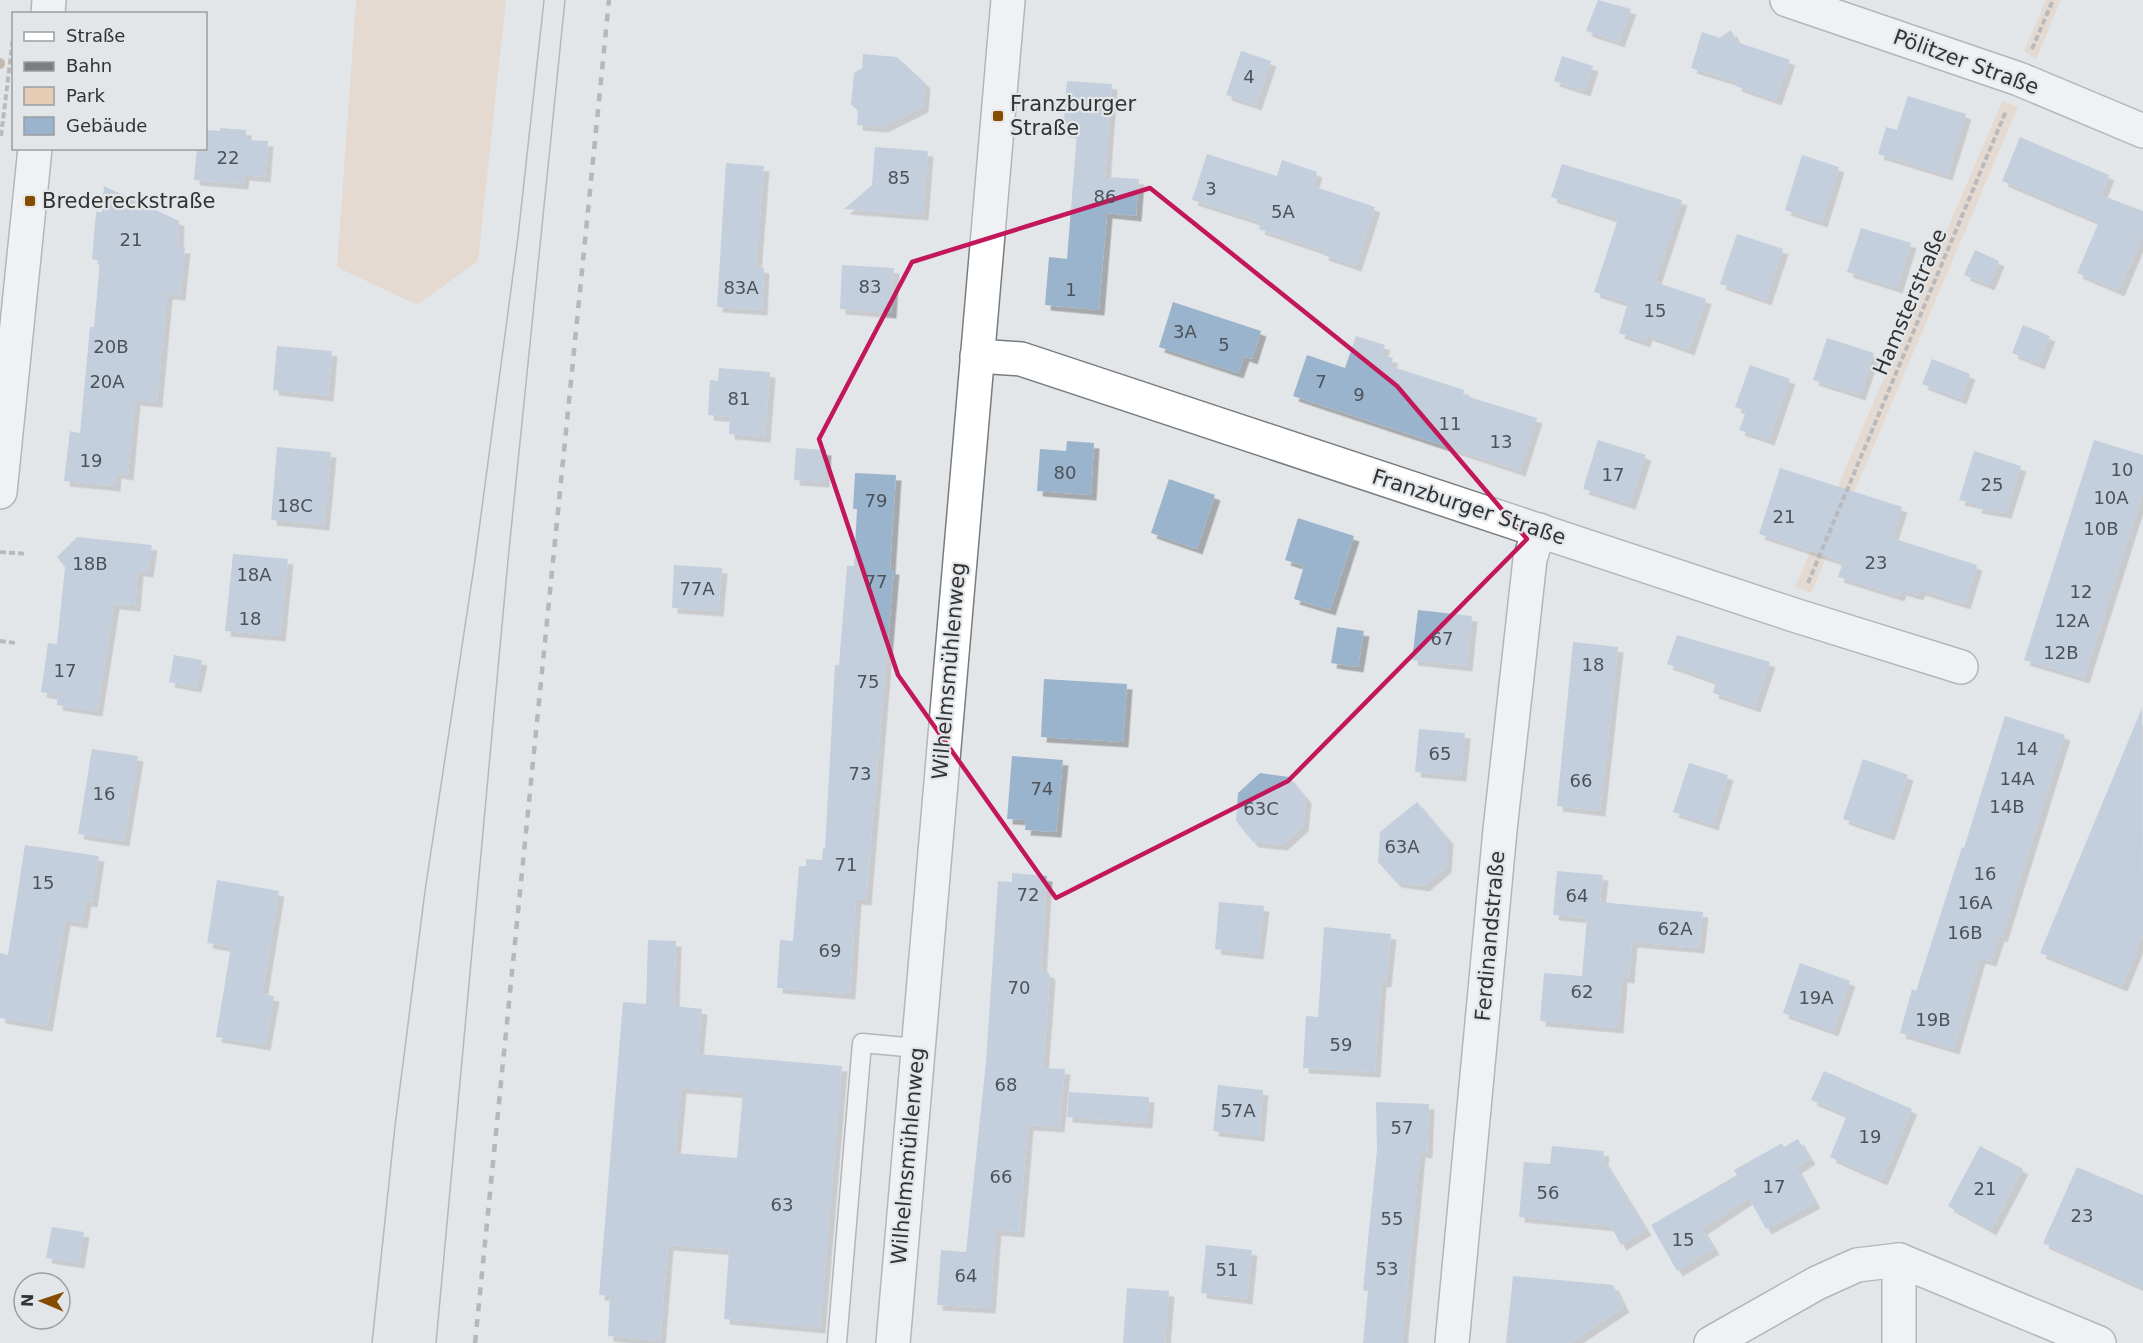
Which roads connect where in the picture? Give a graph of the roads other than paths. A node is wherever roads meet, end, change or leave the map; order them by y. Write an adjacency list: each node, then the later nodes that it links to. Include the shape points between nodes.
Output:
1 (1008, 0): 5 (street, Wilhelmsmühlenweg)
2 (1787, 0): 3 (street, Pölitzer Straße, via 2019,79)
3 (2143, 131)
4 (35, 150): 6 (street)
5 (977, 356): 7 (street, Franzburger Straße, via 1021,359); 9 (street, Wilhelmsmühlenweg)
6 (0, 492)
7 (1539, 530): 8 (street, Franzburger Straße); 13 (street, Ferdinandstraße, via 1530,559 1500,830)
8 (1960, 667)
9 (917, 1047): 11 (lane, via 862,1043); 12 (street, Wilhelmsmühlenweg)
10 (1899, 1260): 14 (street, via 1857,1265 1817,1282); 15 (street); 16 (street)
11 (837, 1343)
12 (893, 1343)
13 (1452, 1343)
14 (1711, 1343)
15 (1899, 1343)
16 (2099, 1343)

